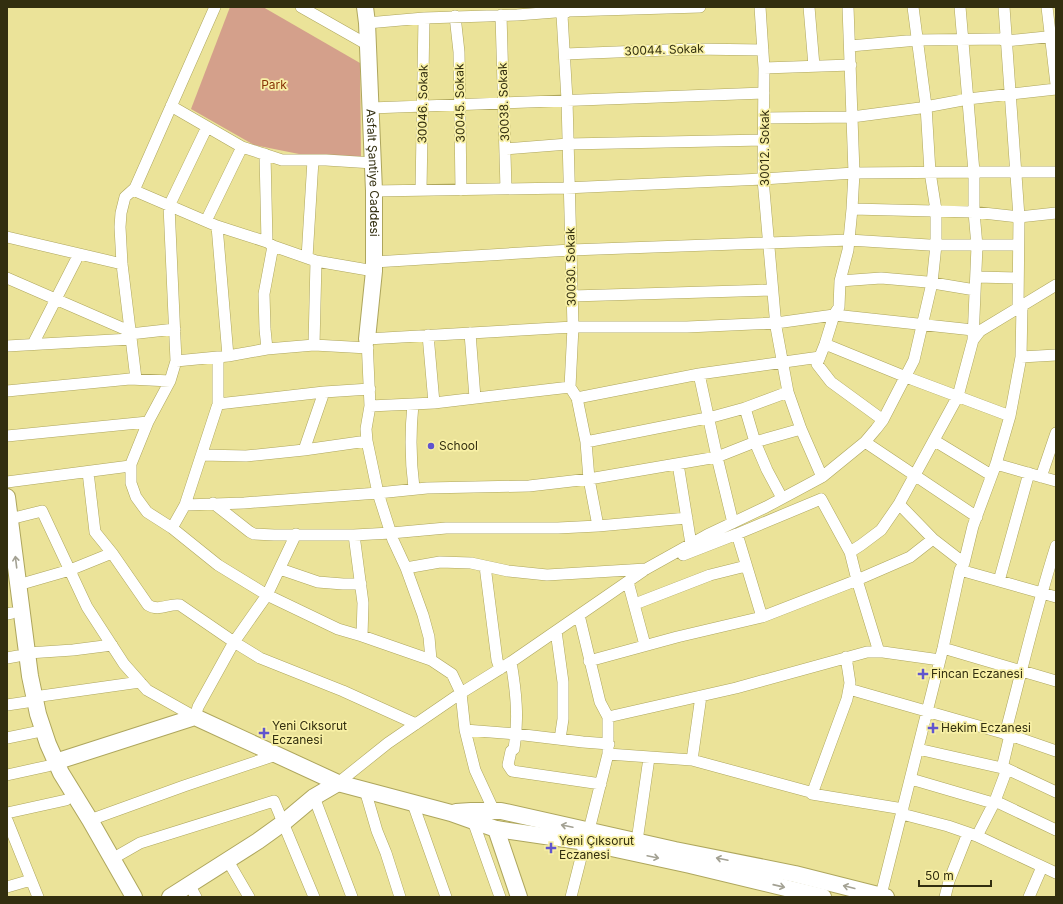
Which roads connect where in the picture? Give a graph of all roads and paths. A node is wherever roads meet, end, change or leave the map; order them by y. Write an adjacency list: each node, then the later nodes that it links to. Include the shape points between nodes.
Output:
1 (215, 7): 38 (street)
2 (301, 7): 22 (street)
3 (365, 7): 17 (street, Asfalt Şantiye Caddesi)
4 (700, 7): 12 (street)
5 (760, 7): 24 (street, 30012. Sokak)
6 (809, 7): 27 (street)
7 (848, 7): 23 (street)
8 (913, 7): 19 (street)
9 (960, 7): 20 (street)
10 (1004, 7): 21 (street)
11 (1047, 7): 18 (street)
12 (568, 9): 13 (street); 25 (street, 30030. Sokak, via 562,15)
13 (518, 11): 14 (street)
14 (500, 15): 15 (street); 35 (street, 30038. Sokak)
15 (455, 16): 16 (street); 36 (street, 30045. Sokak)
16 (424, 18): 17 (street); 37 (street, 30046. Sokak)
17 (368, 23): 22 (street, Asfalt Şantiye Caddesi)
18 (1053, 37): 21 (street); 29 (street)
19 (918, 40): 20 (street); 23 (street); 39 (street)
20 (962, 40): 21 (street); 33 (street)
21 (1006, 41): 32 (street)
22 (368, 45): 40 (street, Asfalt Şantiye Caddesi)
23 (850, 46): 26 (street)
24 (763, 50): 25 (street, 30044. Sokak, via 693,49); 28 (street, 30012. Sokak)
25 (565, 54): 34 (street, 30030. Sokak)
26 (851, 65): 27 (street); 41 (street)
27 (814, 66): 28 (street)
28 (764, 68): 31 (street, 30012. Sokak)
29 (1056, 84)
30 (1056, 89): 32 (street)
31 (764, 92): 34 (street); 42 (street, 30012. Sokak)
32 (1010, 95): 33 (street); 53 (street)
33 (968, 99): 39 (street); 52 (street)
34 (566, 100): 35 (street); 45 (street, 30030. Sokak)
35 (503, 102): 36 (street); 47 (street, 30038. Sokak)
36 (460, 104): 37 (street); 61 (street, 30045. Sokak)
37 (423, 105): 40 (street); 60 (street, 30046. Sokak)
38 (171, 106): 43 (street); 59 (street)
39 (926, 106): 41 (street); 51 (street)
40 (371, 108): 50 (street, Asfalt Şantiye Caddesi)
41 (852, 117): 42 (street); 55 (street)
42 (764, 118): 44 (street, 30012. Sokak)
43 (207, 127): 46 (street); 63 (street)
44 (764, 140): 45 (street); 56 (street, 30012. Sokak)
45 (568, 144): 47 (street); 57 (street, 30030. Sokak)
46 (242, 147): 48 (street); 69 (street)
47 (506, 149): 58 (street, 30038. Sokak)
48 (264, 154): 49 (street, via 282,160); 74 (street)
49 (313, 160): 50 (street); 80 (street)
50 (373, 163): 62 (street, Asfalt Şantiye Caddesi)
51 (930, 172): 52 (street); 55 (street); 65 (street)
52 (974, 172): 53 (street); 66 (street)
53 (1016, 172): 54 (street); 68 (street)
54 (1056, 172)
55 (854, 173): 56 (street); 64 (street)
56 (764, 179): 57 (street); 73 (street, 30012. Sokak)
57 (569, 188): 58 (street); 78 (street, 30030. Sokak)
58 (506, 189): 61 (street)
59 (133, 190): 63 (street); 81 (street, via 125,197 121,213)
60 (421, 190): 61 (street); 62 (street)
61 (461, 190)
62 (374, 191): 82 (street, Asfalt Şantiye Caddesi)
63 (169, 206): 69 (street); 98 (street)
64 (852, 208): 65 (street); 72 (street)
65 (936, 210): 66 (street); 75 (street)
66 (974, 212): 68 (street); 77 (street)
67 (1056, 213): 68 (street)
68 (1018, 217): 76 (street)
69 (206, 221): 70 (street)
70 (217, 226): 74 (street); 110 (street)
71 (7, 237): 79 (street)
72 (849, 240): 73 (street); 75 (street); 86 (street)
73 (770, 242): 78 (street); 89 (street, 30012. Sokak)
74 (270, 244): 80 (street); 108 (street, via 264,294)
75 (936, 245): 77 (street); 87 (street)
76 (1018, 245): 77 (street); 85 (street)
77 (977, 246): 83 (street)
78 (571, 250): 82 (street); 91 (street, 30030. Sokak)
79 (79, 254): 81 (street); 92 (street)
80 (311, 260): 82 (street); 106 (street)
81 (122, 264): 100 (street)
82 (374, 266): 104 (street, Asfalt Şantiye Caddesi)
83 (976, 277): 85 (street); 90 (street)
84 (7, 278): 92 (street)
85 (1018, 278): 93 (street)
86 (840, 282): 87 (street, via 881,278); 94 (street, via 839,307)
87 (932, 283): 90 (street); 96 (street)
88 (1056, 285): 93 (street)
89 (772, 290): 91 (street); 95 (street, 30012. Sokak)
90 (975, 290): 102 (street)
91 (572, 296): 97 (street, 30030. Sokak)
92 (56, 300): 100 (street); 103 (street)
93 (1020, 307): 102 (street); 112 (street)
94 (834, 315): 95 (street); 96 (street); 105 (street)
95 (776, 323): 97 (street); 114 (street, 30012. Sokak)
96 (923, 325): 102 (street); 116 (street, via 914,360)
97 (573, 328): 99 (street); 119 (street, 30030. Sokak)
98 (175, 329): 100 (street); 113 (street)
99 (470, 332): 101 (street); 125 (street)
100 (130, 335): 103 (street); 117 (street)
101 (428, 335): 104 (street); 127 (street)
102 (973, 335): 124 (street)
103 (33, 344): 107 (street)
104 (368, 344): 106 (street); 120 (street)
105 (825, 344): 111 (street); 116 (street)
106 (314, 345): 108 (street)
107 (7, 346)
108 (267, 349): 110 (street)
109 (1056, 355): 112 (street)
110 (223, 356): 113 (street); 128 (street)
111 (820, 357): 114 (street); 134 (street, via 817,364 831,382)
112 (1021, 357): 132 (street)
113 (176, 361): 118 (street)
114 (782, 363): 115 (street); 123 (street, 30012. Sokak)
115 (699, 374): 126 (street); 133 (street)
116 (906, 377): 124 (street); 134 (street)
117 (136, 379): 118 (street); 121 (street)
118 (170, 382): 135 (street)
119 (570, 387): 125 (street); 126 (street)
120 (370, 389): 122 (street); 130 (street)
121 (7, 391)
122 (324, 392): 128 (street); 144 (street)
123 (788, 392): 131 (street); 136 (street, 30012. Sokak)
124 (958, 396): 132 (street); 140 (street)
125 (475, 398): 127 (street)
126 (577, 398): 141 (street)
127 (434, 403): 129 (street)
128 (218, 404): 145 (street)
129 (413, 404): 130 (street); 159 (street, via 410,450)
130 (370, 406): 139 (street, via 366,429)
131 (744, 408): 133 (street); 142 (street)
132 (1010, 416): 148 (street)
133 (708, 418): 141 (street); 146 (street)
134 (883, 420): 143 (street)
135 (148, 422): 138 (street); 149 (street)
136 (801, 429): 142 (street); 154 (street, 30012. Sokak)
137 (1056, 433): 155 (street)
138 (7, 436)
139 (367, 441): 144 (street); 160 (street)
140 (935, 441): 152 (street); 153 (street)
141 (586, 442): 156 (street)
142 (755, 442): 146 (street); 162 (street)
143 (865, 442): 153 (street); 154 (street)
144 (304, 450): 145 (street, via 246,456)
145 (202, 455): 165 (street)
146 (717, 457): 147 (street); 169 (street)
147 (678, 464): 156 (street); 168 (street)
148 (996, 464): 151 (street); 152 (street)
149 (130, 466): 150 (street); 171 (street, via 130,483 136,497 147,512)
150 (88, 472): 158 (street); 180 (street, via 95,532)
151 (1029, 474): 155 (street); 191 (street)
152 (991, 475): 166 (street)
153 (915, 476): 164 (street); 166 (street)
154 (822, 477): 162 (street)
155 (1041, 477): 157 (street)
156 (589, 479): 159 (street, via 529,486); 170 (street)
157 (1056, 481)
158 (7, 482)
159 (414, 488): 160 (street)
160 (378, 493): 163 (street); 172 (street)
161 (7, 497): 167 (street)
162 (782, 498): 169 (street)
163 (213, 503): 165 (street); 173 (street, via 254,534)
164 (899, 504): 176 (street); 179 (street, via 881,530)
165 (185, 505): 171 (street)
166 (977, 517): 184 (street)
167 (10, 518): 188 (street, via 42,511); 189 (street, one-way to 167)
168 (687, 518): 170 (street); 177 (street)
169 (733, 523): 177 (street)
170 (598, 526): 172 (street, via 446,528)
171 (172, 528): 195 (street, via 218,565)
172 (391, 533): 175 (street); 185 (street)
173 (296, 534): 175 (street); 186 (street)
174 (737, 534): 179 (street, via 821,499); 181 (street, via 685,554); 183 (street)
175 (354, 535): 193 (street)
176 (933, 539): 184 (street); 190 (street, via 910,557)
177 (691, 544): 181 (street)
178 (1056, 546): 194 (street)
179 (850, 552): 190 (street)
180 (112, 553): 188 (street); 203 (street, via 148,605 158,609 180,605)
181 (667, 557): 187 (street)
182 (485, 566): 185 (street, via 440,562); 187 (street, via 547,575); 214 (street)
183 (746, 566): 197 (street, via 710,576); 200 (street)
184 (962, 567): 191 (street); 206 (street)
185 (406, 568): 210 (street, via 429,637)
186 (280, 569): 193 (street, via 318,582); 195 (street)
187 (646, 569): 192 (street)
188 (70, 570): 189 (street); 204 (street, via 86,607)
189 (13, 580): 198 (street); 208 (street)
190 (857, 580): 200 (street); 207 (street)
191 (999, 581): 194 (street)
192 (628, 582): 197 (street); 199 (street)
193 (361, 584): 202 (street)
194 (1041, 592): 196 (street); 215 (street)
195 (267, 595): 202 (street, via 338,629); 203 (street)
196 (1056, 597)
197 (635, 604): 205 (street)
198 (10, 614): 208 (street)
199 (579, 615): 201 (street); 211 (street)
200 (762, 617): 205 (street)
201 (556, 631): 213 (street); 232 (street, via 563,682)
202 (362, 636): 210 (street)
203 (234, 642): 224 (street); 226 (street, via 260,658)
204 (112, 645): 208 (street); 217 (street)
205 (645, 646): 211 (street)
206 (943, 648): 212 (street); 215 (street)
207 (879, 652): 209 (street); 212 (street)
208 (18, 656): 221 (street, via 23,686)
209 (846, 657): 218 (street); 220 (street)
210 (431, 660): 219 (street, via 452,674)
211 (590, 660): 225 (street, via 600,702)
212 (940, 660): 223 (street)
213 (511, 662): 214 (street); 229 (street, via 517,710)
214 (500, 669): 219 (street)
215 (1022, 671): 216 (street); 230 (street)
216 (1056, 681)
217 (140, 682): 221 (street); 224 (street, via 147,690)
218 (849, 689): 223 (street); 247 (street)
219 (461, 693): 226 (street); 227 (street)
220 (701, 696): 225 (street); 238 (street)
221 (31, 699): 222 (street); 228 (street); 239 (street, via 48,744)
222 (7, 705)
223 (927, 712): 230 (street); 234 (street)
224 (195, 717): 236 (street); 239 (street)
225 (608, 717): 233 (street)
226 (416, 724): 243 (street)
227 (465, 730): 229 (street); 252 (street, via 475,770)
228 (36, 732): 231 (street); 239 (street)
229 (516, 734): 232 (street); 244 (street, via 508,765 512,770)
230 (1008, 734): 235 (street); 240 (street)
231 (7, 738)
232 (560, 739): 233 (street)
233 (609, 749): 237 (street); 244 (street)
234 (918, 749): 240 (street); 242 (street)
235 (1056, 751)
236 (278, 754): 243 (street); 257 (street)
237 (649, 758): 238 (street); 264 (street)
238 (692, 760): 247 (street)
239 (52, 764): 241 (street); 249 (street, via 58,788); 257 (street)
240 (1004, 768): 246 (street); 250 (street)
241 (7, 776)
242 (911, 779): 250 (street); 253 (street)
243 (338, 783): 245 (street); 248 (street)
244 (601, 784): 263 (street)
245 (365, 790): 251 (street); 280 (street)
246 (1056, 792)
247 (812, 794): 253 (street)
248 (314, 797): 259 (street); 279 (street)
249 (66, 800): 254 (street); 274 (street)
250 (994, 802): 261 (street); 262 (street)
251 (413, 804): 255 (street); 281 (street)
252 (494, 811): 255 (street, via 471,810); 263 (street, one-way to 252)
253 (903, 812): 262 (street); 272 (street)
254 (7, 813)
255 (451, 813): 258 (street)
256 (7, 820): 269 (street)
257 (90, 820): 265 (street)
258 (474, 821): 260 (street); 282 (street)
259 (283, 823): 265 (street, via 274,801 140,843); 266 (street); 278 (street)
260 (496, 829): 263 (street); 283 (street)
261 (1056, 830)
262 (972, 835): 267 (street); 286 (street, via 949,882)
263 (587, 836): 264 (street); 284 (street); 285 (street, one-way to 285)
264 (637, 841): 272 (street, one-way to 264, via 795,874)
265 (112, 859): 275 (street)
266 (228, 861): 271 (street); 277 (street)
267 (1042, 867): 268 (street); 287 (street)
268 (1056, 873)
269 (31, 880): 270 (street); 273 (street)
270 (7, 887)
271 (193, 891): 276 (street)
272 (884, 896)
273 (38, 897)
274 (124, 897)
275 (134, 897)
276 (170, 897)
277 (248, 897)
278 (314, 897)
279 (352, 897)
280 (400, 897)
281 (446, 897)
282 (500, 897)
283 (519, 897)
284 (571, 897)
285 (823, 897)
286 (945, 897)
287 (1029, 897)

